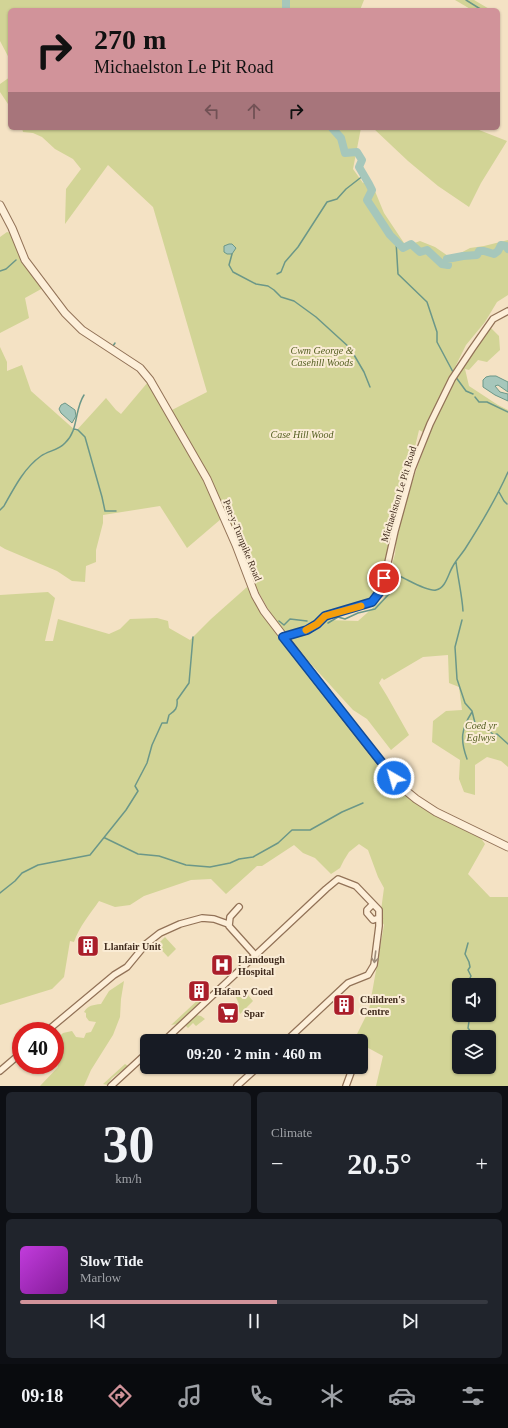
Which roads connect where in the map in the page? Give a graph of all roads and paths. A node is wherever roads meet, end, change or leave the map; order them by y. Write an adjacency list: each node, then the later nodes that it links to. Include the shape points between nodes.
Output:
1 (0, 205): 3 (street, Pen-y-Turnpike Road, via 25,260 65,313 82,330 133,362 150,380 207,479 255,595)
2 (508, 311): 3 (street, Michaelston Le Pit Road, via 493,319 457,370 430,424 412,469 382,589 372,602 325,616 307,630)
3 (283, 637): 4 (street, Pen-y-Turnpike Road, via 399,785 436,812)
4 (508, 847)
5 (373, 904): 7 (street, via 379,910); 7 (street, via 367,913 373,920); 9 (street, via 356,886 338,879)
6 (239, 907): 8 (street, via 230,917)
7 (379, 918): 12 (street, one-way to 12, via 374,965 368,975 348,983)
8 (228, 924): 9 (street); 10 (street, via 216,919 202,918 160,933 146,944 127,967)
9 (255, 955): 11 (street)
10 (58, 1022)
11 (171, 1034)
12 (293, 1034)
13 (140, 1059): 18 (street)
14 (12, 1061): 15 (street)
15 (0, 1071)
16 (250, 1074): 19 (street)
17 (350, 1074): 20 (street)
18 (111, 1086)
19 (237, 1086)
20 (346, 1086)

